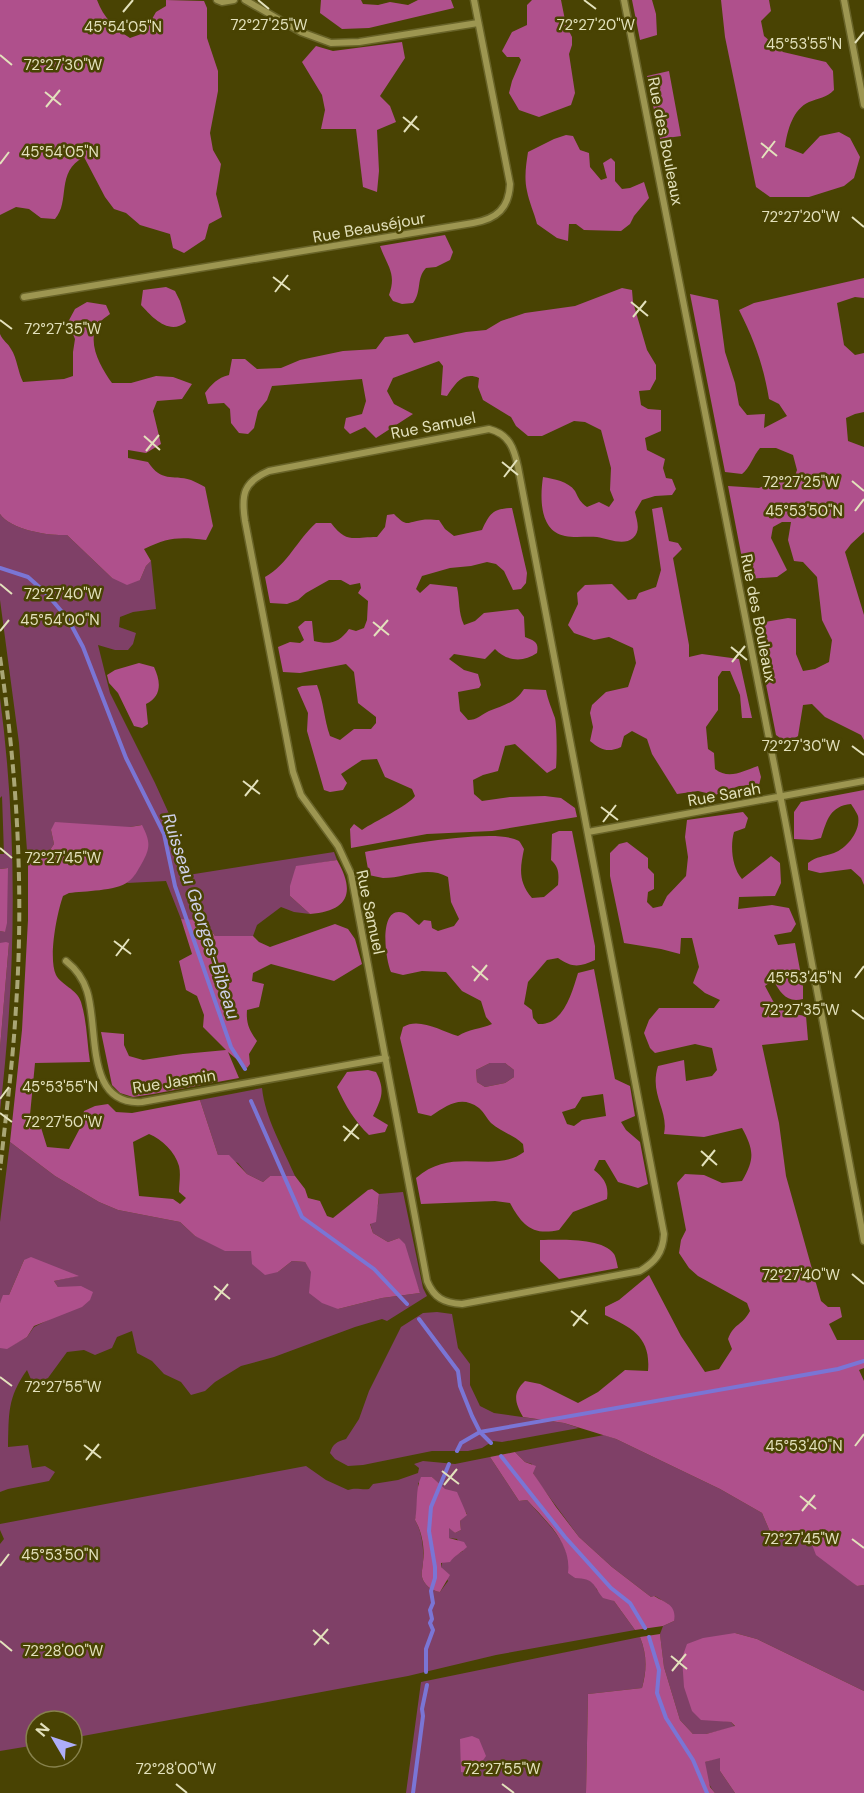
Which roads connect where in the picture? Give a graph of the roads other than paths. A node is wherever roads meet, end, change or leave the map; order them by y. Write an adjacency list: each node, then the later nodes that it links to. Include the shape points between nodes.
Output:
1 (217, 0): 2 (street)
2 (234, 0)
3 (245, 0): 7 (street, via 291,27 331,43)
4 (474, 0): 7 (street, Rue Beauséjour)
5 (624, 0): 11 (street, Rue des Bouleaux)
6 (844, 0): 8 (street)
7 (478, 23): 9 (street, Rue Beauséjour, via 510,184 508,202 496,214 473,223)
8 (864, 105)
9 (24, 297)
10 (864, 781): 11 (street, Rue Sarah)
11 (780, 797): 12 (street, Rue Sarah); 15 (street, Rue des Bouleaux)
12 (588, 832): 14 (street, Rue Samuel, via 664,1234 656,1260 628,1274 462,1304 436,1296 428,1281); 14 (street, Rue Samuel, via 518,467 507,437 499,431 479,430 269,471 253,481 246,488 243,507 292,772 351,874)
13 (66, 961): 14 (street, Rue Jasmin, via 78,972 87,990 101,1076 120,1101 142,1102)
14 (386, 1058)
15 (864, 1241)

